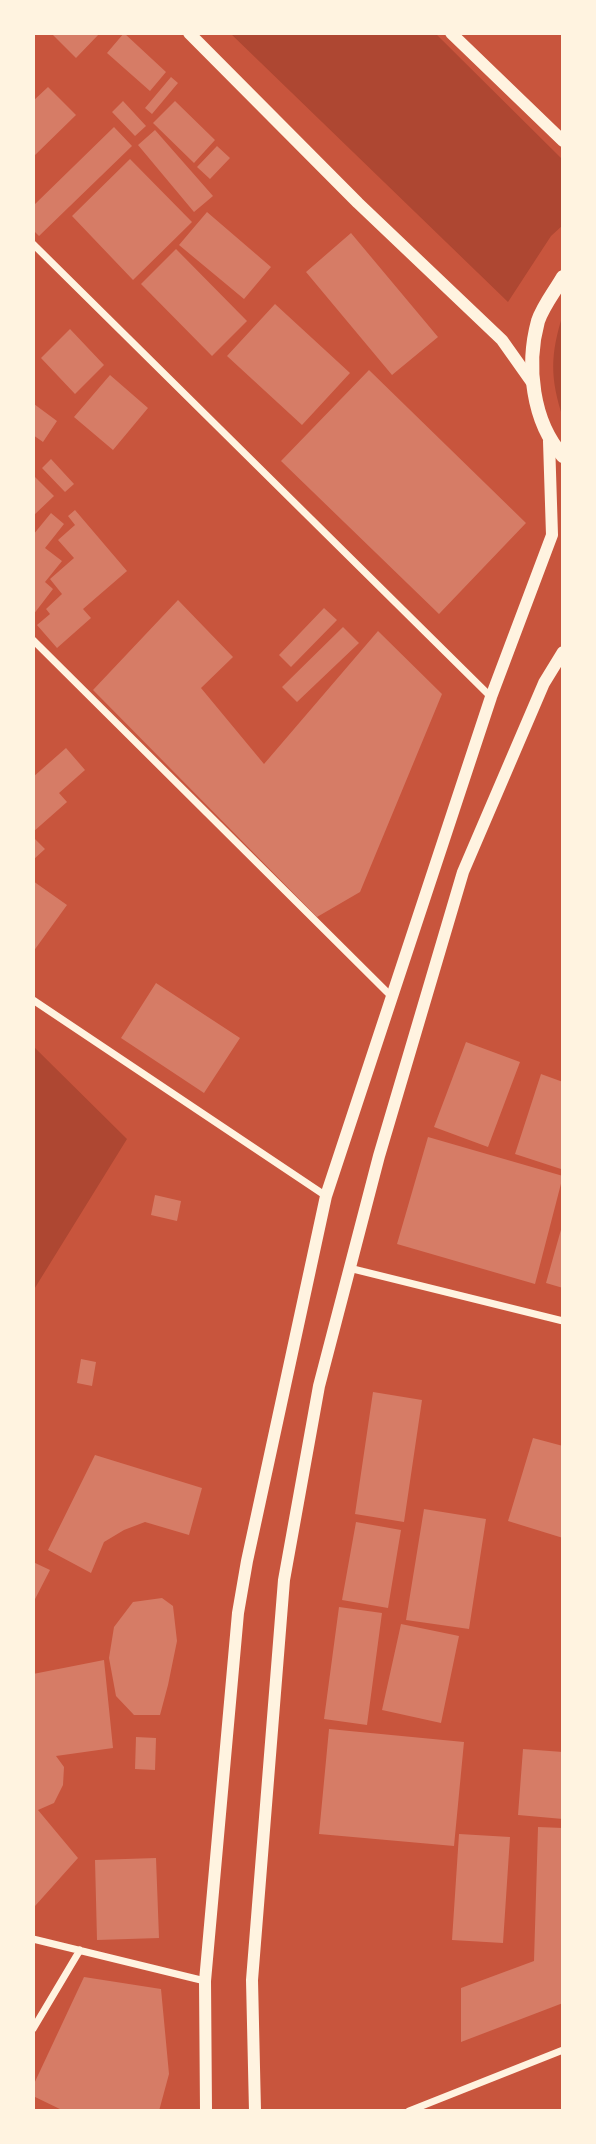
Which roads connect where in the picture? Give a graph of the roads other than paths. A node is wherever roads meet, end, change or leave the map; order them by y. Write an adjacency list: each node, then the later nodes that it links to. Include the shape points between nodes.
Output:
1 (189, 33): 6 (street, via 502,340)
2 (451, 33): 3 (street)
3 (563, 141)
4 (33, 244): 11 (street)
5 (563, 277): 6 (main road, via 539,319)
6 (531, 381): 7 (main road)
7 (549, 441): 8 (main road); 11 (street, via 552,535)
8 (563, 456)
9 (33, 640): 12 (street)
10 (563, 652): 15 (street, via 544,683 463,872)
11 (491, 697): 12 (street)
12 (392, 997): 14 (street)
13 (33, 1000): 14 (street)
14 (326, 1196): 19 (street, via 238,1613)
15 (349, 1268): 16 (street); 23 (street, via 319,1386 285,1580 252,1980)
16 (563, 1321)
17 (33, 1939): 18 (street)
18 (79, 1950): 19 (street); 20 (street)
19 (205, 1981): 22 (street)
20 (33, 2029)
21 (563, 2050): 24 (street)
22 (206, 2111)
23 (255, 2111)
24 (409, 2111)

